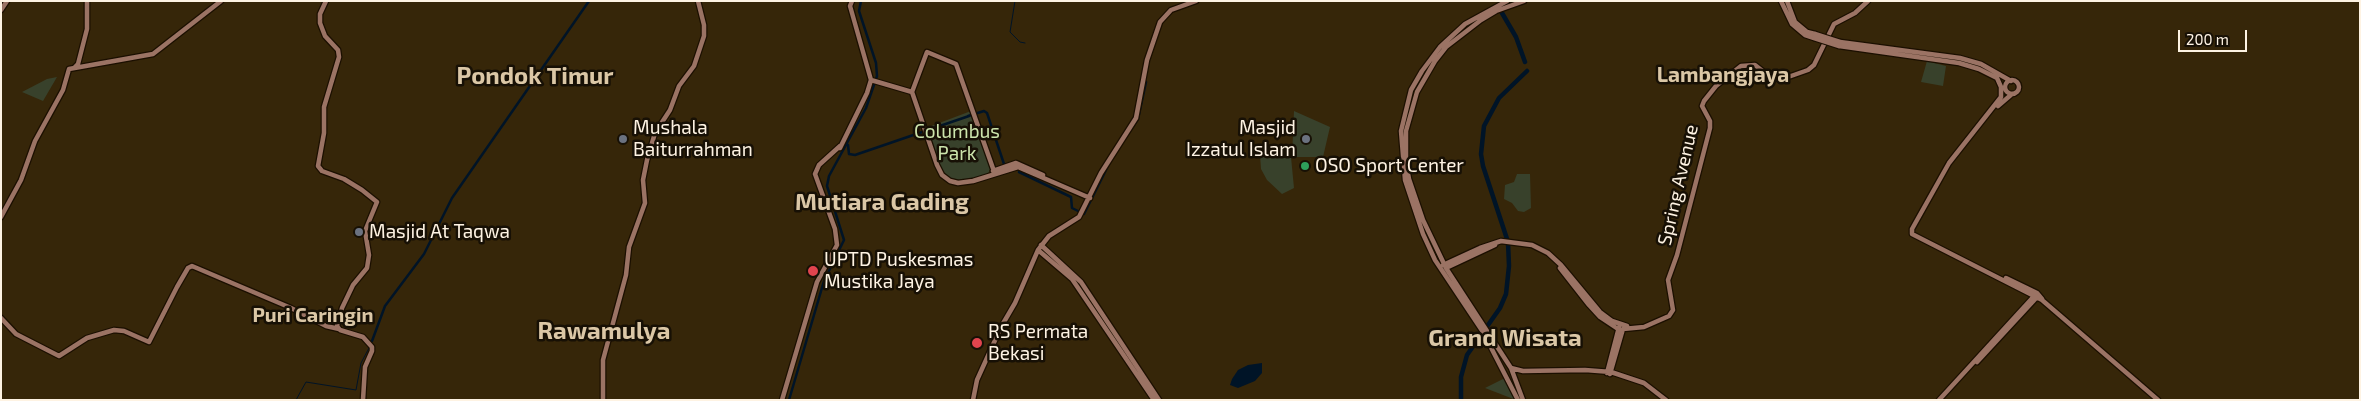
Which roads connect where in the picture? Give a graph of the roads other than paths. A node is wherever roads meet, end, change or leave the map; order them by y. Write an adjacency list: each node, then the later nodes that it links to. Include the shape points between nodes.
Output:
1 (7, 1): 13 (street)
2 (87, 1): 16 (street, via 87,29)
3 (221, 1): 16 (street, via 153,54)
4 (326, 1): 37 (street, via 320,23 325,36 338,50 339,58 323,108 324,133 318,166 378,202 365,231 369,255 367,268 343,305)
5 (698, 1): 42 (street, via 704,36 694,66 680,84 670,110 655,133 647,160 643,180 645,203 629,247 626,275 602,360)
6 (852, 1): 18 (street, via 850,6)
7 (1196, 1): 25 (street, via 1171,10 1160,22 1146,60 1136,118 1101,173)
8 (1507, 1): 31 (street, via 1477,16 1451,36 1422,71 1408,99 1401,131 1405,180 1420,226)
9 (1524, 1): 31 (street, via 1496,11 1446,47 1426,75 1410,110 1406,131 1409,179)
10 (1781, 1): 14 (street, via 1792,24 1805,35)
11 (1787, 1): 14 (street, via 1795,22)
12 (1868, 1): 33 (street, Spring Avenue, via 1855,13 1834,24 1814,65 1808,70 1776,78 1755,65 1741,66 1716,86 1704,101 1702,106 1710,128 1668,280)
13 (1, 10)
14 (1814, 36): 15 (street, bridge)
15 (1839, 44): 17 (street, via 1959,63); 19 (street, via 1960,58 1981,64)
16 (76, 67): 26 (street, via 69,69 63,90)
17 (1997, 78): 20 (street); 23 (street, via 2002,87 2001,96)
18 (872, 80): 21 (street); 43 (street, via 840,146 816,172 816,182 825,198 838,245 817,282)
19 (2011, 80): 20 (street); 22 (street, via 2019,87)
20 (2006, 85): 22 (street)
21 (912, 92): 24 (street, via 937,165 948,180 961,183); 24 (street, via 924,60 934,55 958,66)
22 (2012, 94): 23 (street)
23 (1981, 125): 32 (street, via 1951,165 1914,232)
24 (995, 172): 25 (street, via 1009,164 1021,164)
25 (1090, 198): 28 (street, via 1076,220)
26 (1, 217)
27 (1511, 242): 31 (street, via 1488,244); 35 (street, via 1543,253 1600,317); 35 (street, via 1532,245 1548,253 1600,312)
28 (1041, 245): 29 (street); 30 (street)
29 (1038, 250): 30 (street); 44 (street, via 978,380)
30 (1061, 265): 45 (street); 46 (street, via 1080,282)
31 (1443, 267): 36 (street)
32 (2038, 296): 51 (street); 52 (street)
33 (1670, 313): 35 (street, via 1638,326); 39 (street, via 1668,317 1644,327 1623,329)
34 (1, 318): 37 (street, via 16,334 59,356 87,338 110,330 124,331 149,342 177,287 192,266)
35 (1620, 327): 39 (street)
36 (1484, 328): 38 (street); 47 (street)
37 (339, 329): 41 (street, via 363,337 372,347 365,367)
38 (1511, 368): 39 (street); 40 (street)
39 (1607, 372): 40 (street, via 1525,374); 49 (street, via 1640,383); 50 (street, via 1644,383)
40 (1517, 381): 48 (street)
41 (363, 400)
42 (603, 400)
43 (782, 400)
44 (973, 400)
45 (1154, 400)
46 (1159, 400)
47 (1518, 400)
48 (1523, 400)
49 (1661, 400)
50 (1666, 400)
51 (1941, 400)
52 (2158, 400)

